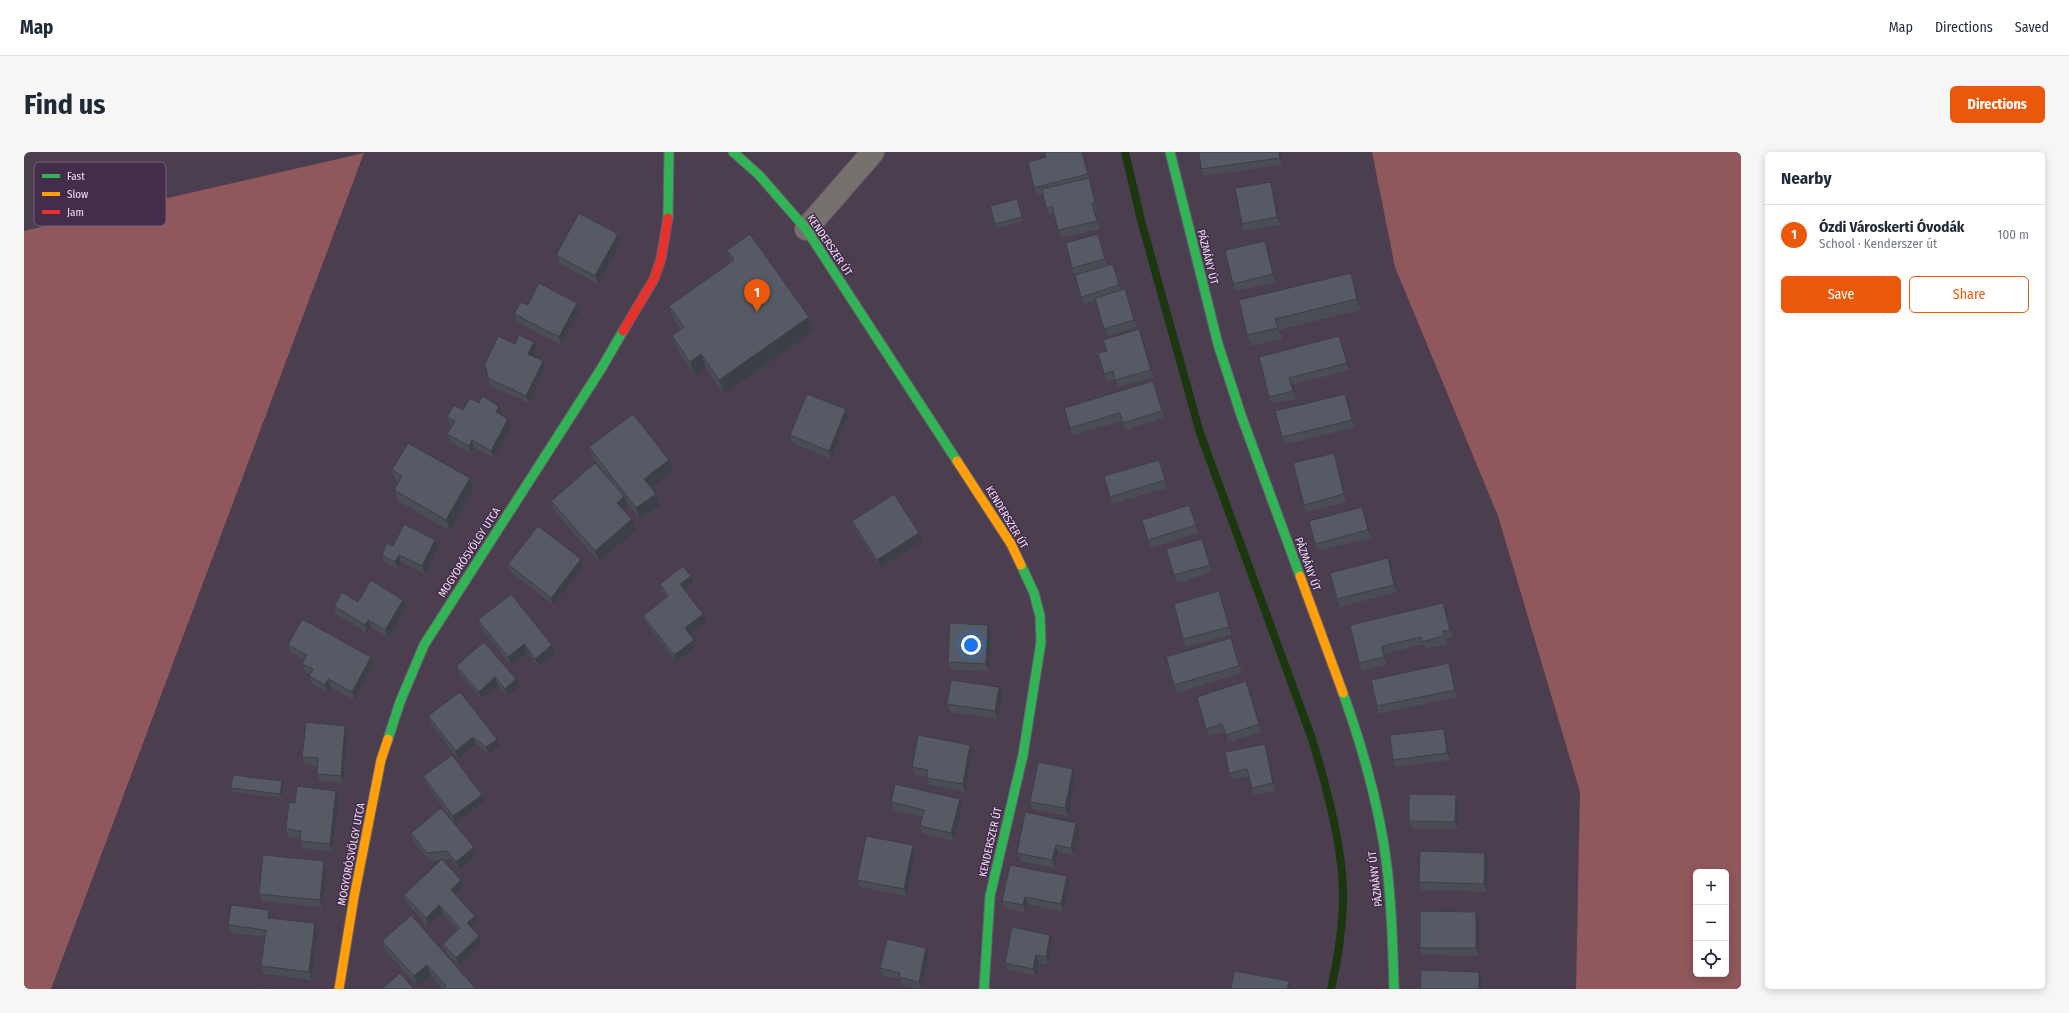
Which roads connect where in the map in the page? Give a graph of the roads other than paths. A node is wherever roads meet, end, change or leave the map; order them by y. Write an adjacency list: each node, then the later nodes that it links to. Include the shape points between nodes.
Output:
1 (669, 152): 6 (street, MOGYORÓSVÖLGY UTCA, via 668,216 661,258 654,279 601,369 424,645 400,702 381,760)
2 (733, 152): 5 (street, KENDERSZER ÚT, via 759,175)
3 (873, 152): 5 (street)
4 (1170, 152): 8 (street, PÁZMÁNY ÚT, via 1218,344 1241,415 1358,735 1376,802 1387,866)
5 (806, 229): 7 (street, KENDERSZER ÚT, via 1012,544 1034,593 1040,616 1041,642 1023,755 990,896)
6 (339, 989)
7 (984, 989)
8 (1394, 989)

